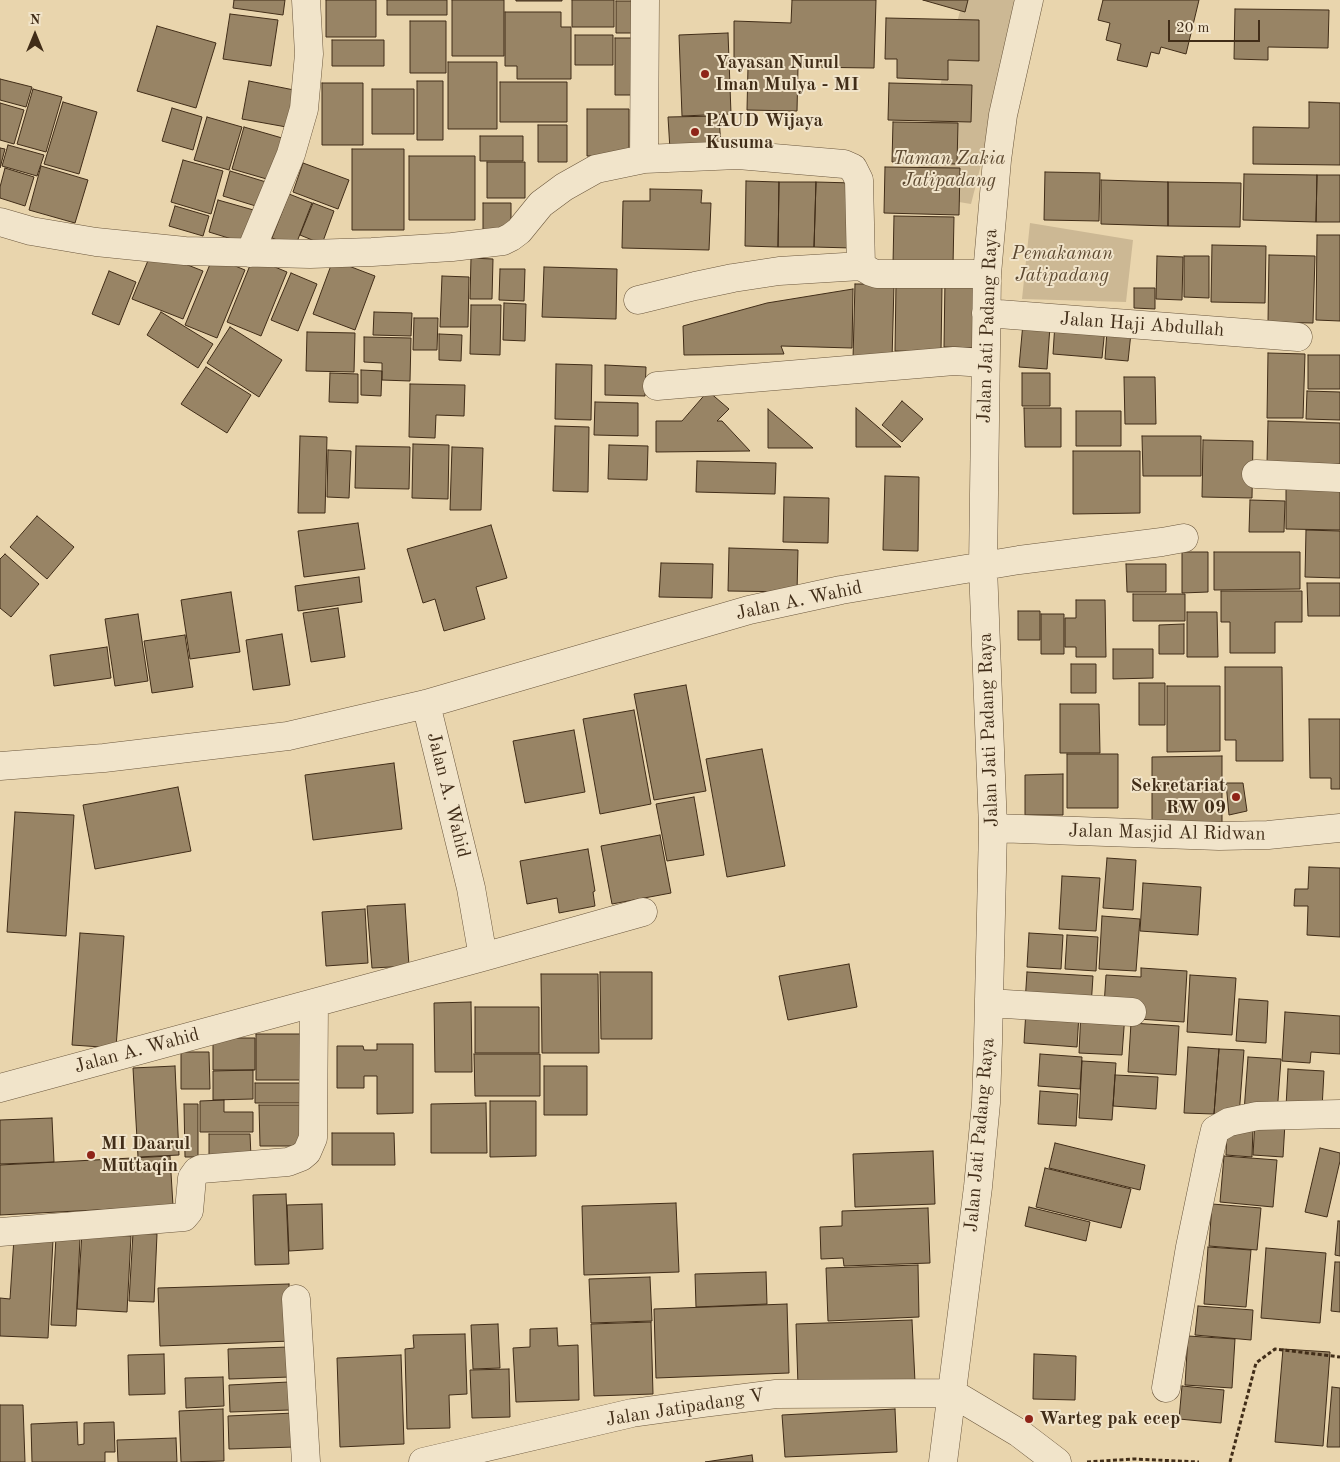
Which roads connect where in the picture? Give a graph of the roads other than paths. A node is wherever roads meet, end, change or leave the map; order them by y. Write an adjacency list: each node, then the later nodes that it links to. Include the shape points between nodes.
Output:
1 (306, 0): 6 (street, via 309,54 304,109 291,154)
2 (645, 0): 4 (street)
3 (1029, 0): 8 (street, Jalan Jati Padang Raya, via 1003,114)
4 (644, 159): 6 (street, via 596,169 564,187 541,204 511,238 503,240 372,252); 7 (street, via 738,154 844,164 853,168 859,180)
5 (0, 222): 6 (street, via 96,242 185,251)
6 (250, 253)
7 (861, 266): 8 (street, via 877,274); 9 (street, via 779,271 733,278)
8 (987, 274): 10 (street, Jalan Jati Padang Raya)
9 (638, 300)
10 (986, 313): 11 (street, Jalan Haji Abdullah); 12 (street, Jalan Jati Padang Raya)
11 (1298, 337)
12 (985, 363): 13 (street, via 954,361); 17 (street, Jalan Jati Padang Raya)
13 (657, 386)
14 (1256, 474): 15 (street)
15 (1340, 478)
16 (1184, 538): 17 (street, Jalan A. Wahid)
17 (983, 567): 18 (street, Jalan A. Wahid, via 841,590 749,610); 20 (street, Jalan Jati Padang Raya)
18 (426, 704): 19 (street, via 288,736 104,758); 23 (street, Jalan A. Wahid, via 472,888)
19 (0, 766)
20 (993, 828): 21 (street, Jalan Masjid Al Ridwan, via 1218,836); 25 (street, Jalan Jati Padang Raya)
21 (1340, 828)
22 (643, 912): 23 (street)
23 (483, 958): 24 (street, Jalan A. Wahid)
24 (314, 1002): 27 (street, Jalan A. Wahid); 29 (street, via 313,1138 308,1152 288,1162 197,1171 192,1178 189,1211 184,1217)
25 (990, 1003): 26 (street); 32 (street, Jalan Jati Padang Raya, via 986,1103 978,1187)
26 (1132, 1012)
27 (0, 1088)
28 (1340, 1114): 31 (street, via 1258,1116 1229,1122 1216,1130 1190,1247)
29 (0, 1232)
30 (296, 1298): 33 (street)
31 (1166, 1388)
32 (952, 1393): 34 (street, Jalan Jatipadang V, via 776,1394 704,1403 632,1413); 35 (street, Jalan Jati Padang Raya); 36 (street, via 1019,1433)
33 (306, 1462)
34 (423, 1462)
35 (943, 1462)
36 (1057, 1462)

